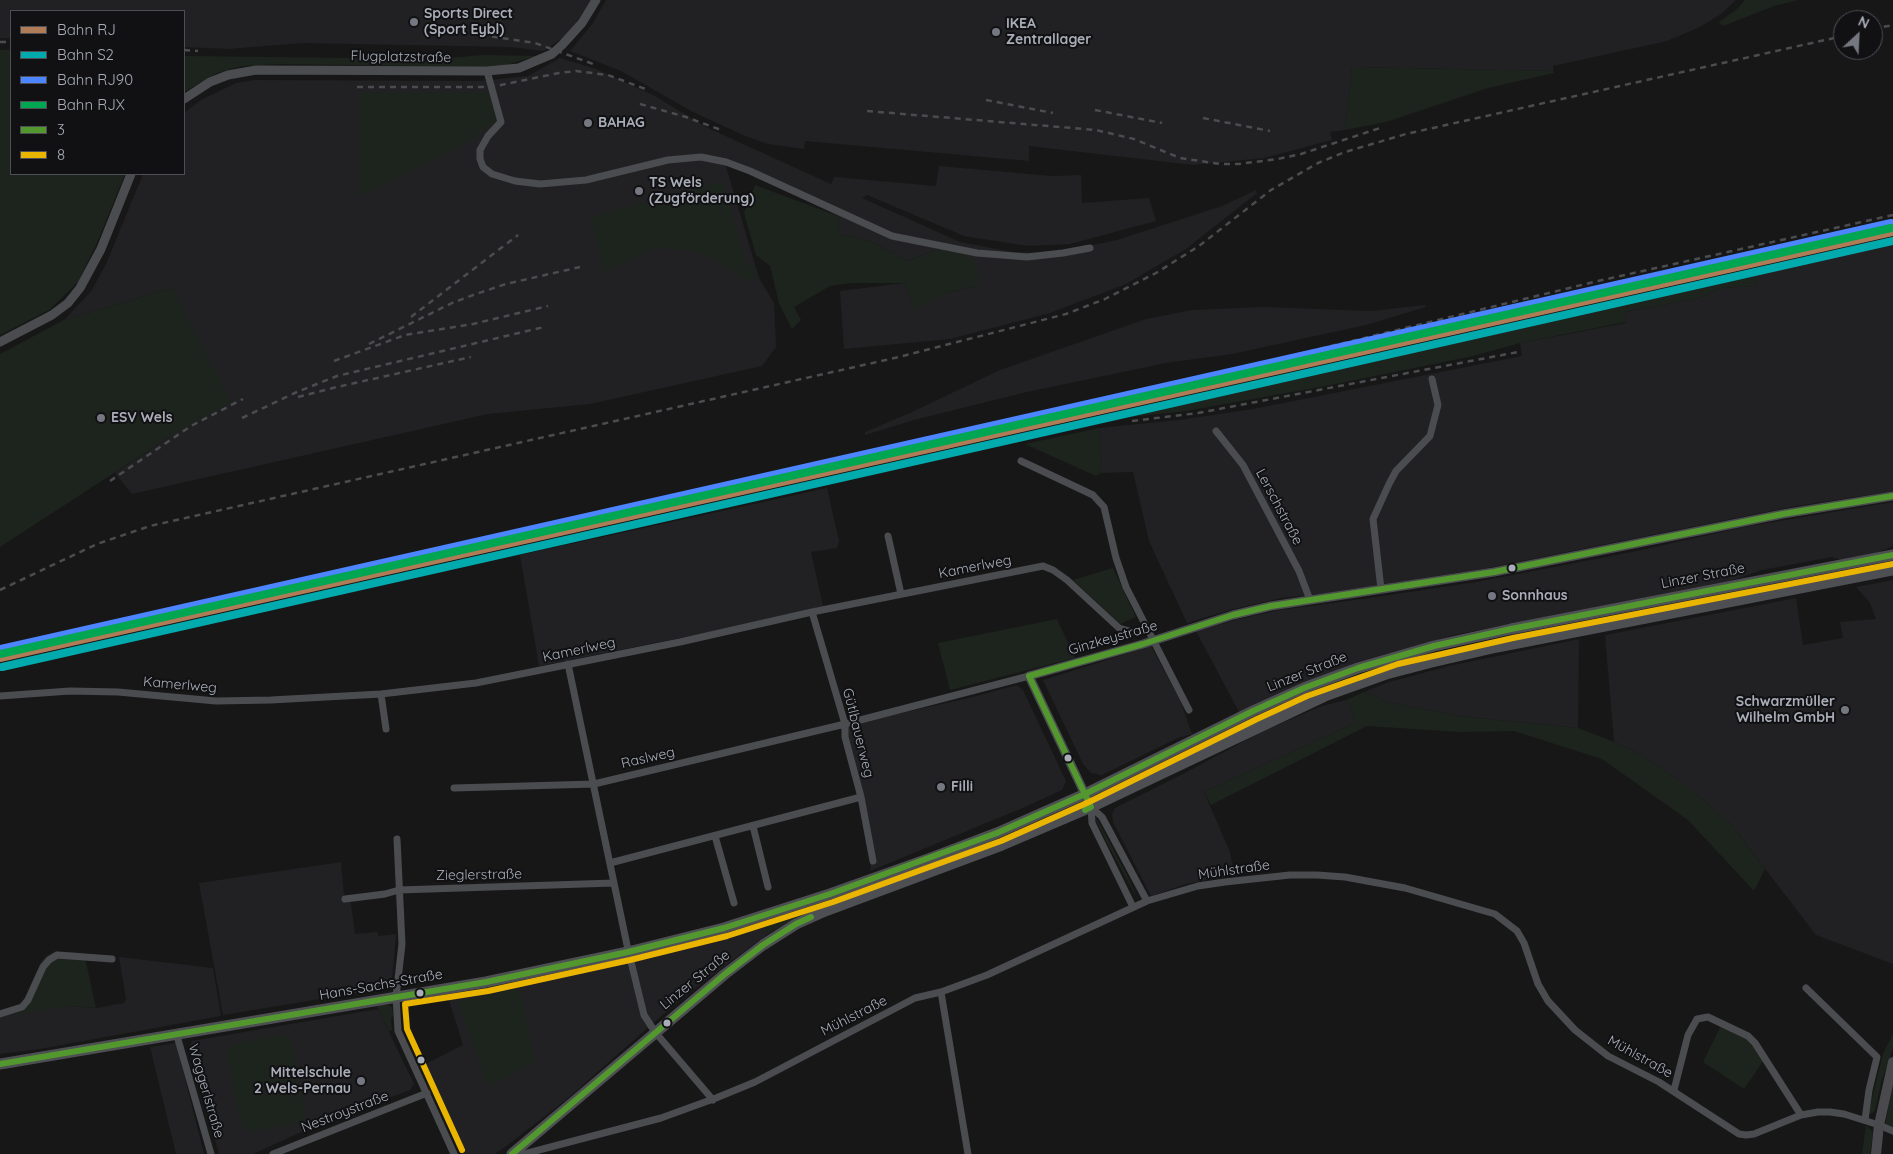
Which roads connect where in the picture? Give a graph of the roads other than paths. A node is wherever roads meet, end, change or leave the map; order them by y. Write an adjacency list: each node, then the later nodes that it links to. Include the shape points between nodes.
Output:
1 (596, 0): 2 (street, Flugplatzstraße, via 575,33 552,54 519,68)
2 (487, 71): 3 (street, Flugplatzstraße, via 256,70 210,82); 5 (street, via 501,122 480,150 480,159 492,174 515,181 540,184 586,180 668,160 701,157 750,171 892,236 977,253 1026,257)
3 (185, 98)
4 (131, 175): 6 (street, via 101,249 80,288 52,316)
5 (1090, 248)
6 (0, 342)
7 (1432, 378): 14 (street, via 1438,405 1430,436 1396,471 1373,519)
8 (1216, 431): 16 (street, Lerschstraße, via 1243,465 1299,571)
9 (1020, 461): 19 (street, via 1093,495 1104,507 1119,570)
10 (1893, 496): 14 (street, Ginzkeystraße, via 1783,514 1494,572)
11 (888, 536): 15 (street)
12 (1893, 555): 29 (main road, Linzer Straße, via 1521,627 1396,656 1304,688)
13 (1893, 570): 31 (main road, Linzer Straße, via 1497,647 1386,674 1327,695)
14 (1381, 589): 16 (street, Ginzkeystraße)
15 (901, 594): 17 (street, Kamerlweg); 18 (street, Kamerlweg, via 1043,566 1067,580 1119,628)
16 (1310, 600): 19 (street, Ginzkeystraße, via 1233,615)
17 (812, 612): 20 (street, Kamerlweg); 25 (street, Gütlbauerweg)
18 (1133, 632)
19 (1154, 640): 21 (street, Ginzkeystraße); 24 (street)
20 (568, 664): 22 (street, Kamerlweg, via 476,683); 27 (street)
21 (1030, 676): 25 (street, Ginzkeystraße); 29 (street)
22 (381, 694): 23 (street, Kamerlweg, via 216,701 118,692 70,691); 26 (street)
23 (0, 696)
24 (1189, 710)
25 (845, 724): 27 (street, Raslweg); 30 (street, Gütlbauerweg)
26 (386, 729)
27 (594, 784): 28 (street, Raslweg); 36 (street)
28 (454, 788)
29 (1085, 794): 31 (street); 44 (main road, Linzer Straße, via 997,833)
30 (861, 798): 32 (street); 35 (street, Gütlbauerweg)
31 (1091, 807): 42 (street, via 1102,816); 43 (street, via 1092,823); 51 (main road, Linzer Straße, via 1002,845 796,924 763,945)
32 (753, 826): 33 (street); 38 (street)
33 (715, 836): 36 (street); 41 (street)
34 (397, 839): 39 (street)
35 (873, 861)
36 (610, 863): 37 (street)
37 (614, 883): 39 (street, Zieglerstraße); 45 (street)
38 (768, 887)
39 (399, 890): 40 (street, Zieglerstraße); 49 (street, via 402,944)
40 (345, 899)
41 (734, 902)
42 (1148, 902): 43 (street, Mühlstraße); 55 (street, Mühlstraße, via 1198,886 1317,875 1405,888 1495,914 1517,931 1538,984 1561,1016 1608,1056)
43 (1133, 907): 48 (street, Mühlstraße, via 987,975)
44 (764, 917): 45 (main road, Hans-Sachs-Straße)
45 (628, 952): 49 (main road, Hans-Sachs-Straße); 51 (street, via 644,1015)
46 (112, 959): 50 (street, via 57,955 43,966 22,1007)
47 (1806, 988): 59 (street, via 1877,1056)
48 (941, 992): 57 (street, Mühlstraße, via 915,998 755,1082); 67 (street)
49 (396, 997): 52 (main road, Hans-Sachs-Straße); 56 (street, via 398,1031)
50 (0, 1014)
51 (655, 1032): 57 (street); 65 (main road, Linzer Straße)
52 (177, 1036): 54 (main road, Hans-Sachs-Straße); 62 (street, Waggerlstraße)
53 (1893, 1062): 60 (main road)
54 (0, 1064)
55 (1674, 1090): 58 (street, Mühlstraße, via 1739,1134 1754,1134); 58 (street, via 1688,1035 1697,1019 1708,1017 1755,1042)
56 (427, 1093): 63 (street, Nestroystraße); 64 (street)
57 (713, 1100): 66 (street, Mühlstraße, via 661,1118)
58 (1801, 1115): 59 (street, Mühlstraße, via 1830,1112)
59 (1864, 1120): 60 (street, Mühlstraße)
60 (1879, 1125): 61 (street, Mühlstraße); 68 (main road)
61 (1893, 1131)
62 (211, 1154)
63 (274, 1154)
64 (454, 1154)
65 (512, 1154)
66 (524, 1154)
67 (968, 1154)
68 (1876, 1154)

